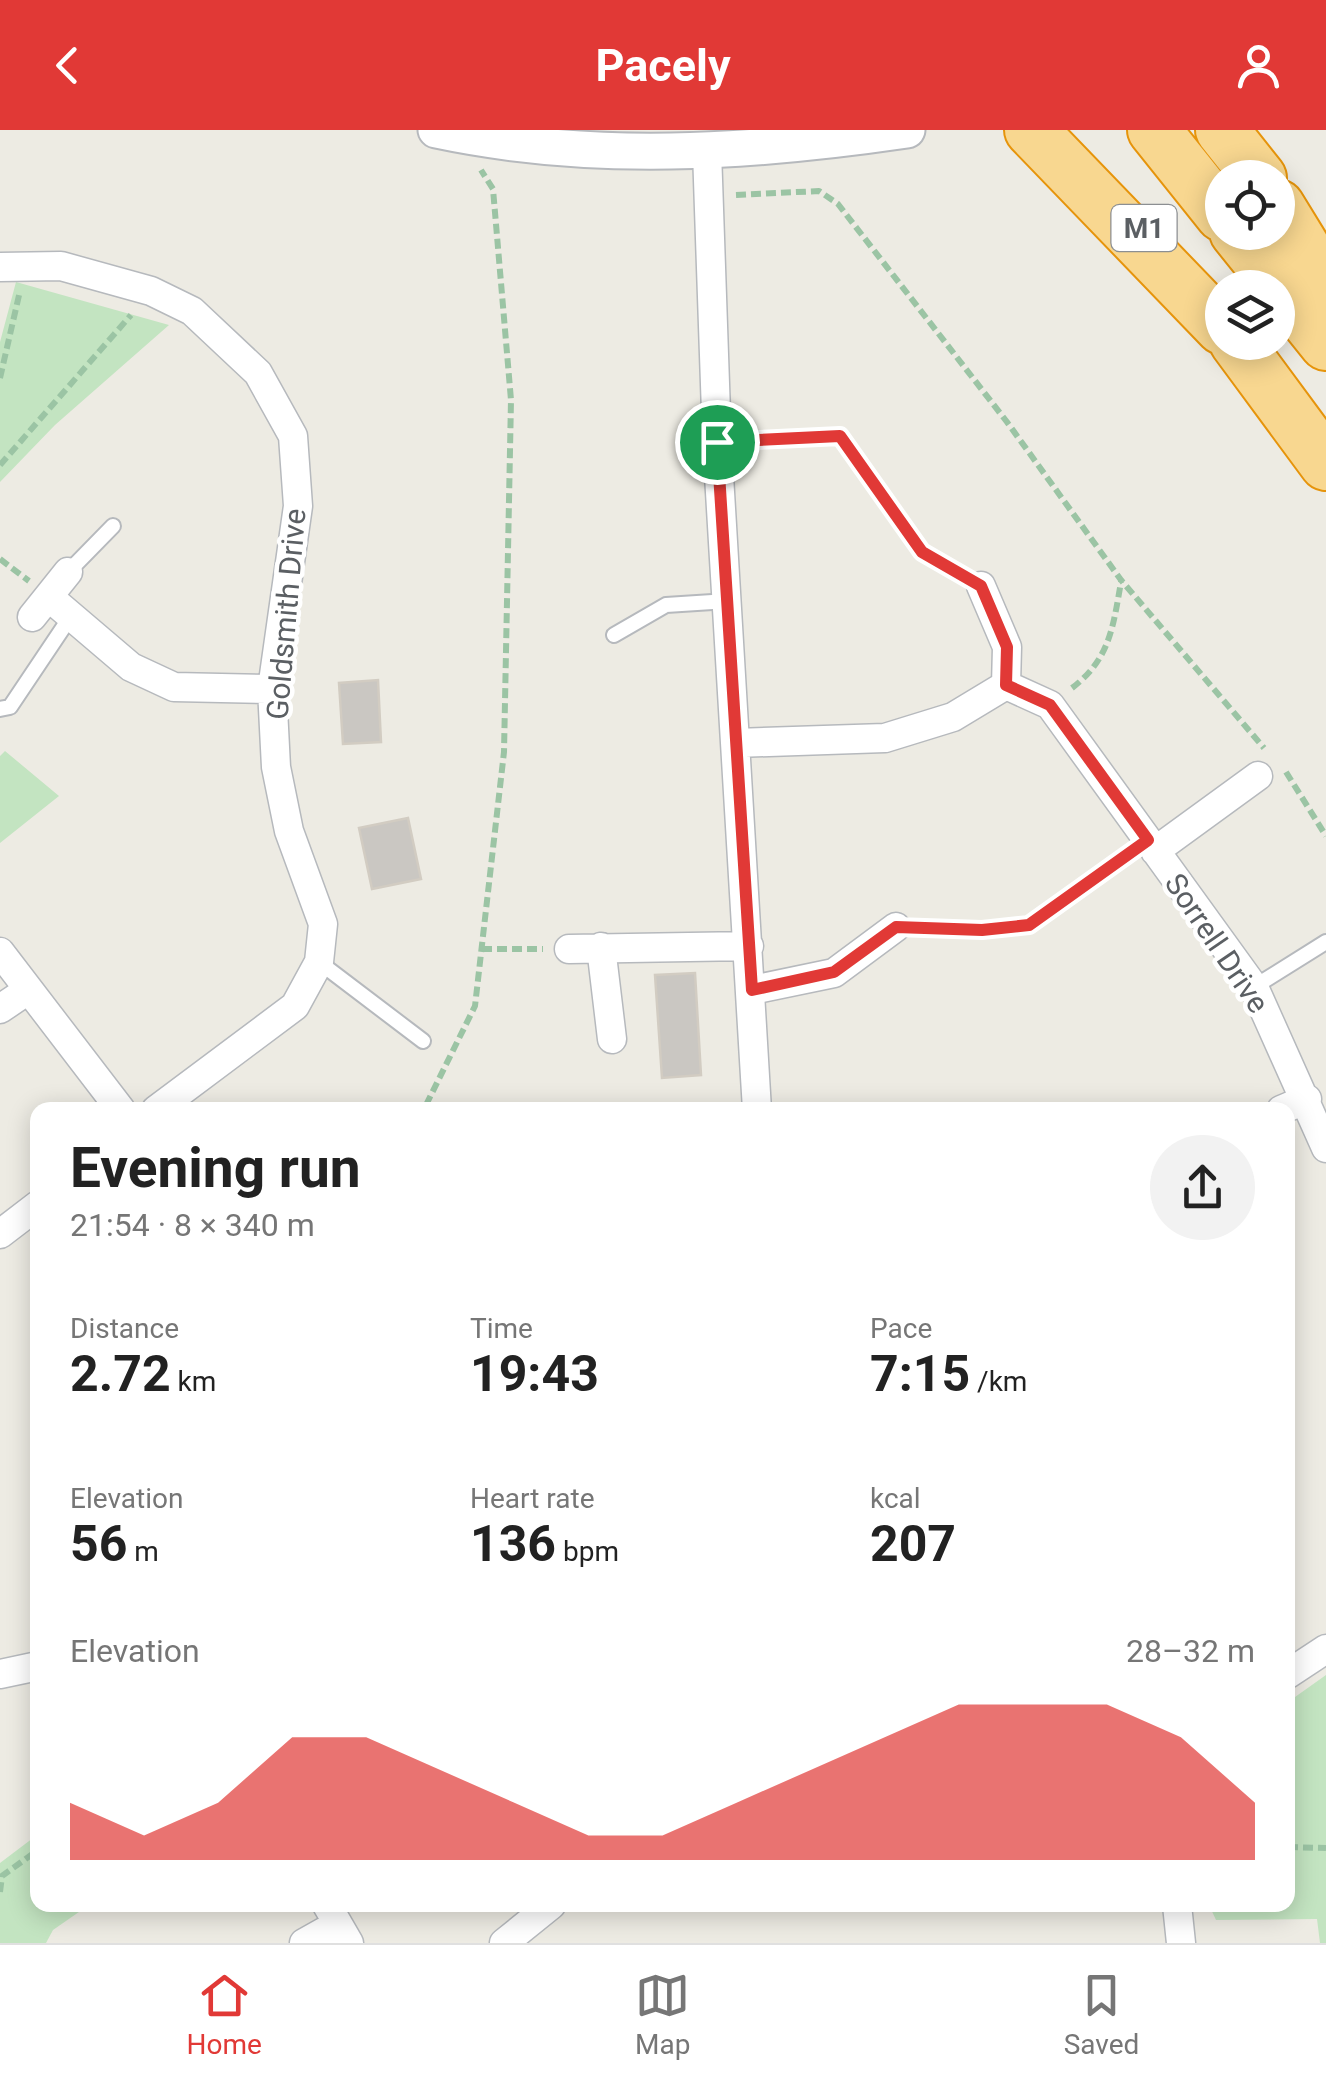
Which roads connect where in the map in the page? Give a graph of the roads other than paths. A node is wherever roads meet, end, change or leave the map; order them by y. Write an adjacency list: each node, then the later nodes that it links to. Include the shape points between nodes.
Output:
1 (436, 130): 7 (street, via 582,151)
2 (903, 130): 7 (street)
3 (1031, 130): 15 (highway)
4 (1065, 130): 14 (highway, M1)
5 (1154, 130): 9 (highway, M1)
6 (1222, 130): 8 (highway)
7 (707, 150): 19 (street)
8 (1246, 160)
9 (1205, 194)
10 (1295, 234): 13 (highway)
11 (1250, 250): 16 (highway)
12 (13, 267): 28 (street, Goldsmith Drive, via 61,266 151,292 192,311 258,373 293,436 298,506)
13 (1326, 284)
14 (1205, 306)
15 (1205, 309)
16 (1326, 344)
17 (1249, 360): 20 (highway)
18 (840, 436): 19 (lane)
19 (717, 442): 24 (street)
20 (1326, 464)
21 (113, 526): 22 (lane)
22 (68, 572): 25 (street)
23 (981, 586): 27 (street, via 1007,647)
24 (729, 601): 26 (lane, via 666,606); 30 (street)
25 (51, 610): 28 (street, via 131,667 174,686); 29 (lane, via 10,707)
26 (614, 635)
27 (1006, 685): 30 (street, via 953,718 885,738); 32 (street, Sorrell Drive, via 1050,705)
28 (272, 689): 39 (street, Goldsmith Drive, via 276,767 289,831 324,924)
29 (0, 709)
30 (736, 743): 35 (street)
31 (1258, 776): 32 (street, Sorrell Drive)
32 (1151, 845): 40 (street, Sorrell Drive)
33 (896, 927): 42 (street, via 834,972)
34 (1326, 942): 40 (lane)
35 (749, 946): 36 (street); 42 (street)
36 (600, 947): 37 (street); 44 (street)
37 (570, 949)
38 (0, 952): 41 (street)
39 (320, 962): 45 (lane); 47 (street, Goldsmith Drive, via 296,1006)
40 (1254, 987): 49 (street, Sorrell Drive)
41 (28, 990): 43 (street); 46 (street)
42 (752, 990): 48 (street)
43 (0, 1010)
44 (612, 1040)
45 (423, 1041)
46 (115, 1102)
47 (167, 1102)
48 (757, 1102)
49 (1293, 1102)
50 (1295, 1105): 51 (street, Sorrell Drive)
51 (1326, 1148)
52 (1326, 1649): 54 (street)
53 (30, 1668): 55 (street)
54 (1295, 1669)
55 (0, 1674)
56 (542, 1912): 60 (street)
57 (1179, 1912): 61 (street)
58 (338, 1924): 59 (street)
59 (304, 1943)
60 (504, 1943)
61 (1181, 1943)

